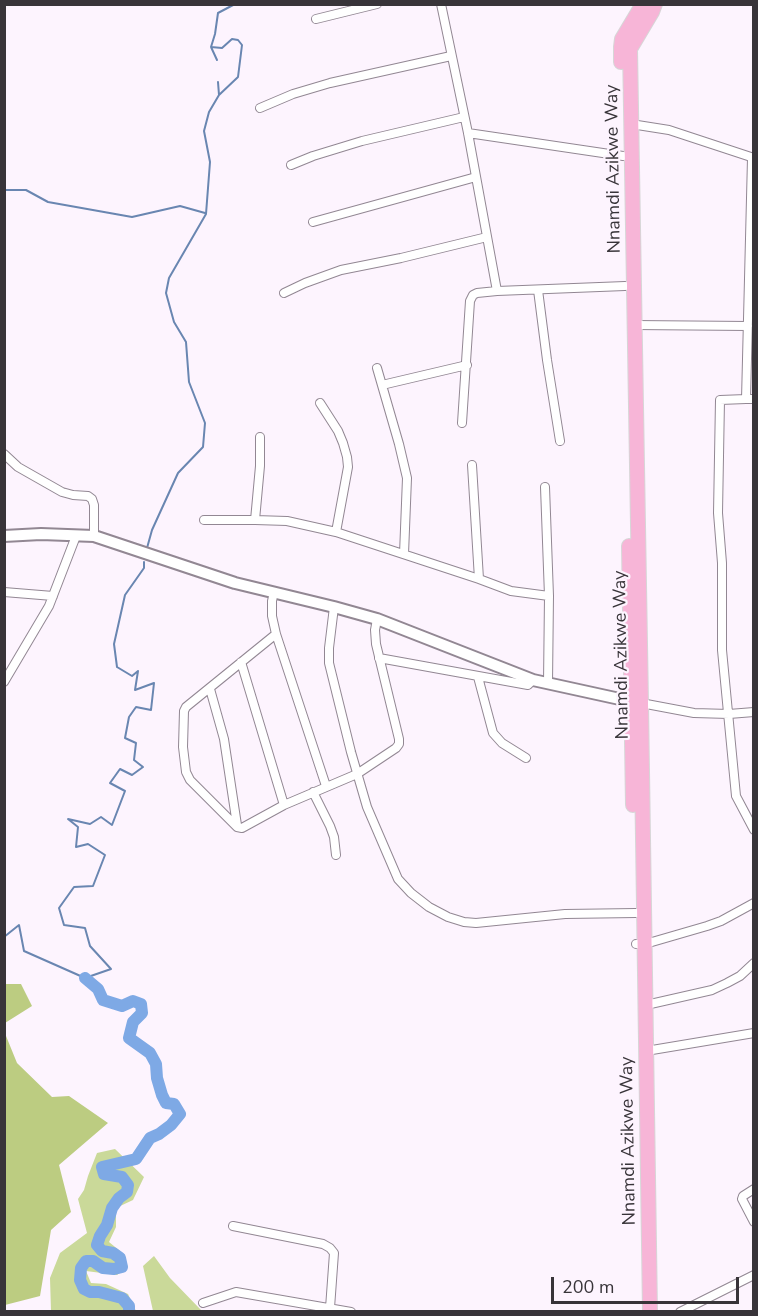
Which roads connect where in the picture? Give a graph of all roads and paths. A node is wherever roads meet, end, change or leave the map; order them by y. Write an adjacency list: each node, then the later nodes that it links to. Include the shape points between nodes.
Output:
1 (377, 4): 5 (street)
2 (441, 4): 6 (street)
3 (644, 4): 11 (highway, Nnamdi Azikwe Way, via 621,46)
4 (655, 4): 9 (highway, Nnamdi Azikwe Way, via 630,49)
5 (316, 19)
6 (451, 56): 7 (street, via 330,83); 8 (street)
7 (260, 108)
8 (464, 117): 10 (street); 13 (street, via 362,141)
9 (631, 124): 12 (street, via 669,130); 21 (highway, Nnamdi Azikwe Way)
10 (468, 133): 11 (street); 14 (street)
11 (623, 156): 17 (highway, Nnamdi Azikwe Way)
12 (753, 158): 22 (street)
13 (291, 165)
14 (476, 177): 15 (street); 16 (street)
15 (313, 222)
16 (487, 237): 19 (street); 20 (street, via 341,270)
17 (625, 286): 18 (street); 56 (highway, Nnamdi Azikwe Way)
18 (538, 290): 19 (street); 30 (street)
19 (496, 291): 23 (street, via 477,293 470,300)
20 (284, 293)
21 (634, 325): 22 (street); 56 (highway, Nnamdi Azikwe Way)
22 (748, 326): 26 (street)
23 (467, 365): 25 (street); 28 (street)
24 (377, 368): 25 (street)
25 (382, 385): 40 (street, via 407,478)
26 (749, 399): 58 (street, via 720,400 718,513 722,650)
27 (320, 403): 36 (street, via 344,443 347,457)
28 (462, 423)
29 (260, 437): 34 (street)
30 (560, 441)
31 (4, 454): 39 (street, via 18,467 62,492 92,499)
32 (472, 465): 41 (street)
33 (545, 487): 45 (street)
34 (255, 519): 35 (street); 36 (street, via 287,521)
35 (204, 520)
36 (336, 532): 40 (street)
37 (4, 536): 38 (street)
38 (76, 536): 39 (street); 44 (street)
39 (94, 536): 43 (street)
40 (404, 554): 41 (street)
41 (479, 579): 45 (street, via 511,591)
42 (4, 592): 44 (street)
43 (274, 592): 46 (street); 48 (street, via 272,616)
44 (53, 596): 53 (street)
45 (549, 596): 54 (street)
46 (334, 607): 47 (street); 60 (street, via 329,663)
47 (377, 619): 49 (street, via 375,640); 52 (street)
48 (276, 634): 50 (street); 61 (street)
49 (379, 658): 51 (street); 60 (street, via 399,744)
50 (241, 662): 55 (street); 63 (street)
51 (478, 676): 52 (street, via 528,685); 59 (street, via 493,733)
52 (533, 680): 54 (street)
53 (4, 682)
54 (548, 683): 56 (street)
55 (210, 689): 64 (street, via 224,739); 64 (street, via 184,711 186,772)
56 (636, 702): 58 (street, via 694,713); 68 (highway, Nnamdi Azikwe Way); 69 (highway, Nnamdi Azikwe Way)
57 (753, 712): 58 (street)
58 (729, 714): 65 (street, via 736,796)
59 (526, 758)
60 (357, 774): 61 (street); 68 (street, via 366,807 398,879 429,907 448,917 476,923 565,914)
61 (326, 786): 62 (street)
62 (313, 792): 63 (street); 66 (street, via 330,826)
63 (284, 805): 64 (street, via 242,828)
64 (237, 827)
65 (753, 830)
66 (336, 855)
67 (753, 903): 69 (street, via 708,926)
68 (636, 913): 69 (highway, Nnamdi Azikwe Way)
69 (640, 944): 71 (highway, Nnamdi Azikwe Way); 81 (highway, Nnamdi Azikwe Way)
70 (753, 963): 71 (street, via 740,976 712,990)
71 (646, 1005): 73 (highway, Nnamdi Azikwe Way)
72 (753, 1034): 73 (street)
73 (646, 1051): 82 (highway, Nnamdi Azikwe Way)
74 (753, 1189): 75 (street, via 742,1199)
75 (753, 1222)
76 (233, 1226): 79 (street, via 330,1248 334,1253)
77 (753, 1275): 83 (street)
78 (203, 1303): 79 (street, via 236,1292)
79 (330, 1308): 80 (street)
80 (351, 1311)
81 (642, 1311)
82 (650, 1311)
83 (680, 1311)

